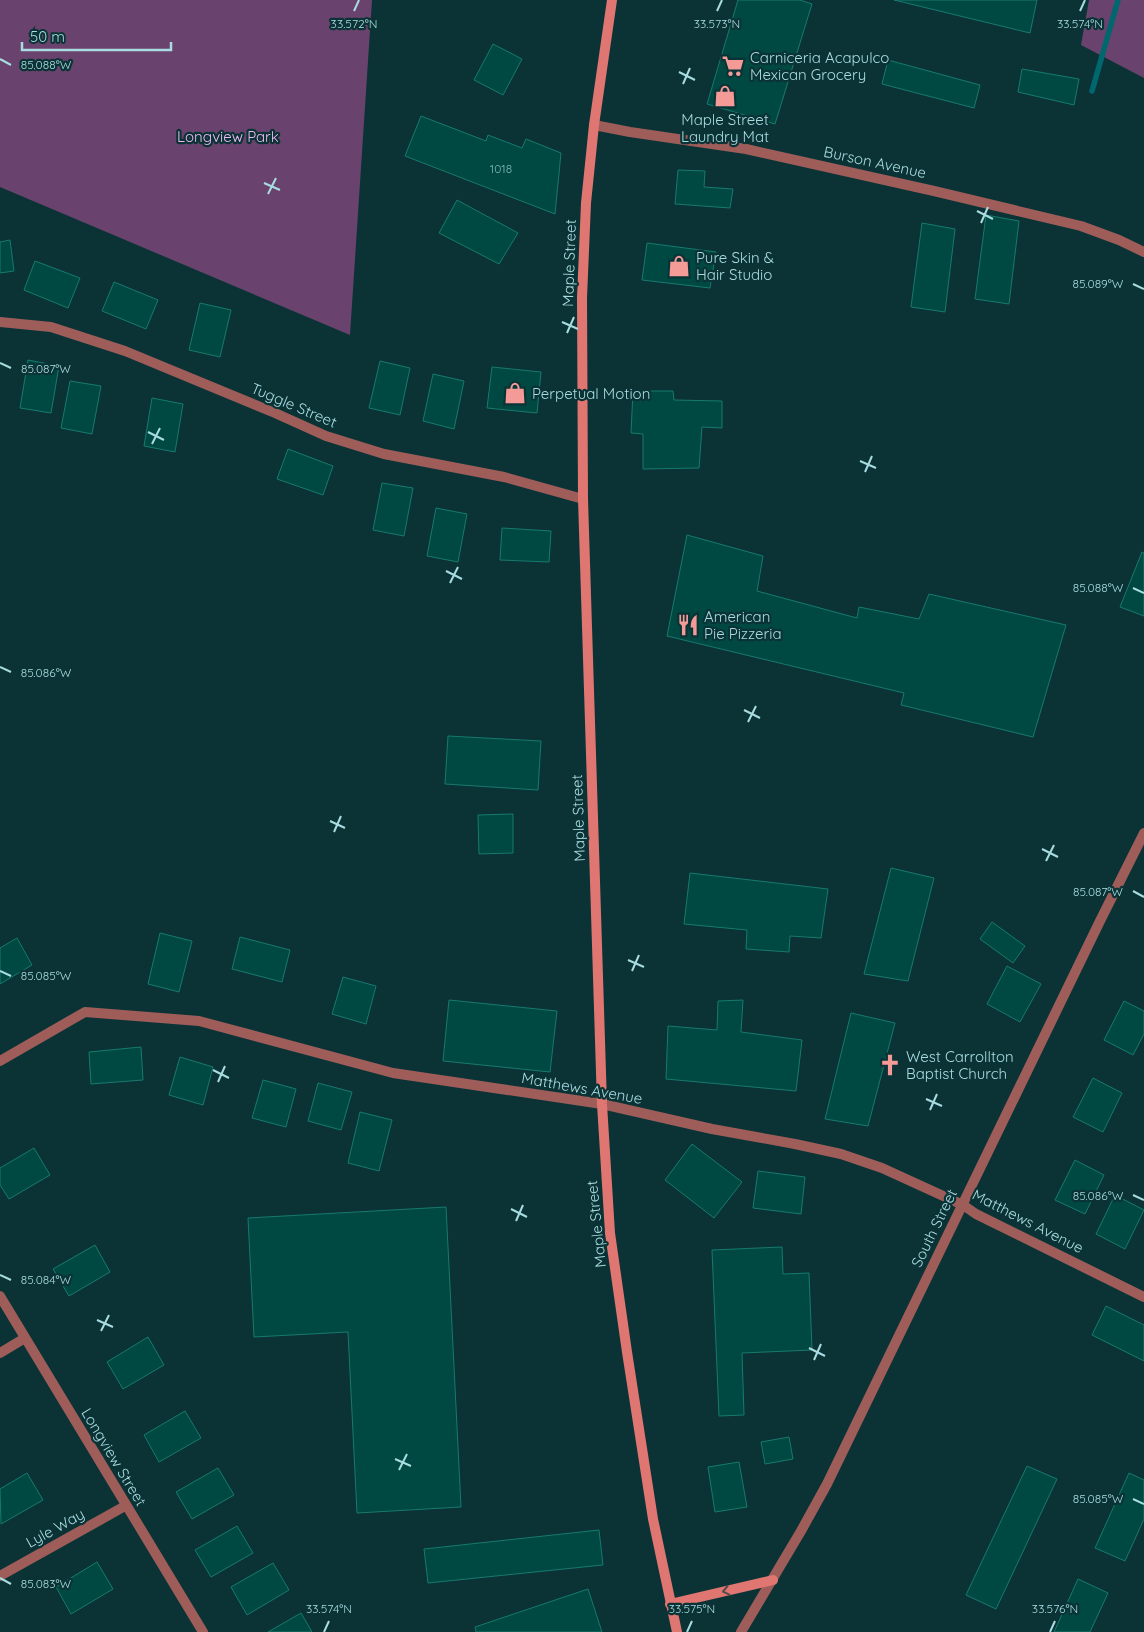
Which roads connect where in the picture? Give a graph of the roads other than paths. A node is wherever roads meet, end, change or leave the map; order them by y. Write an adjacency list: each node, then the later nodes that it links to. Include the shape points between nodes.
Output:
1 (612, 0): 2 (main road, Maple Street)
2 (594, 125): 3 (street, Burson Avenue, via 746,149 934,191 1081,226); 5 (main road, Maple Street, via 586,203 582,298)
3 (1144, 252)
4 (0, 322): 5 (street, Tuggle Street, via 51,327 125,351 326,436 384,454 504,477)
5 (583, 498): 8 (main road, Maple Street)
6 (1144, 833): 9 (street, South Street)
7 (0, 1061): 8 (street, Matthews Avenue, via 85,1012 199,1021 393,1073)
8 (602, 1104): 9 (street, Matthews Avenue, via 841,1154 882,1168); 17 (main road, Maple Street, via 610,1226 627,1352)
9 (962, 1205): 11 (street, Matthews Avenue); 16 (street, South Street, via 827,1484)
10 (0, 1296): 12 (street, Longview Street)
11 (1144, 1297)
12 (25, 1338): 13 (street); 14 (street, Longview Street)
13 (0, 1353)
14 (125, 1506): 15 (street, Lyle Way); 18 (street, Longview Street)
15 (0, 1576)
16 (773, 1580): 17 (main road, one-way to 17); 20 (street, South Street)
17 (670, 1604): 19 (main road, Maple Street)
18 (203, 1632)
19 (676, 1632)
20 (741, 1632)

